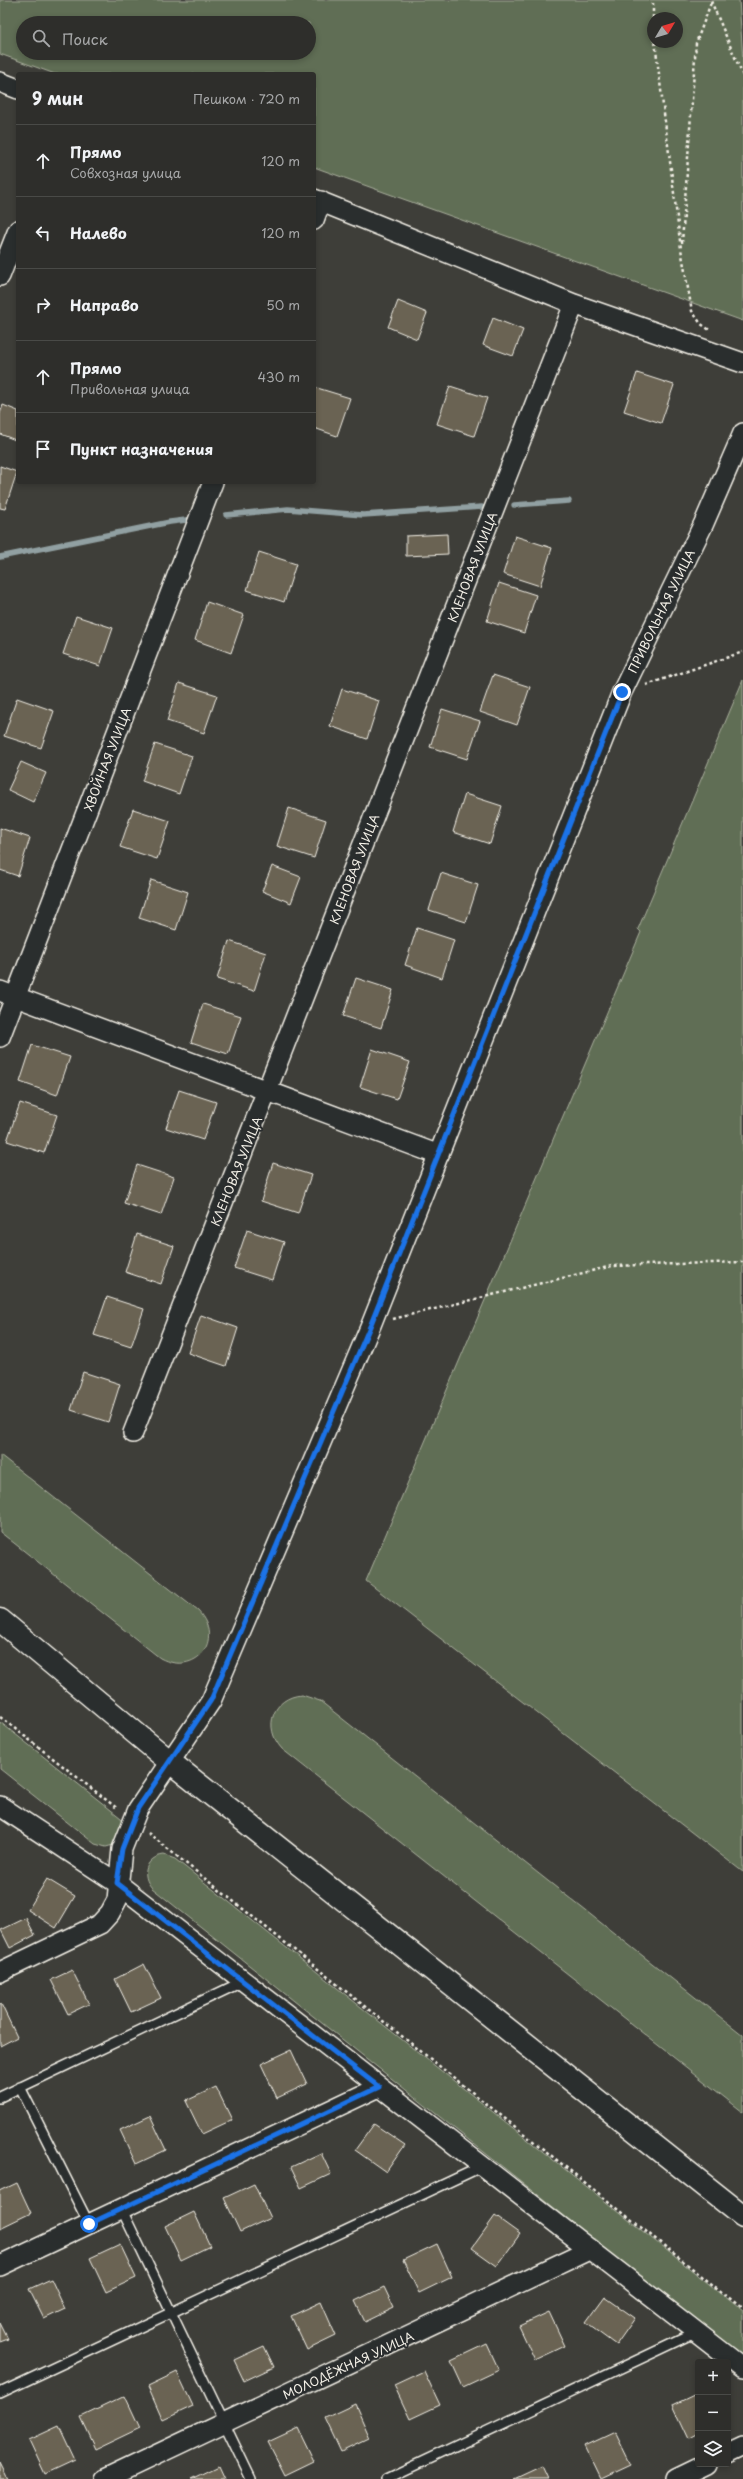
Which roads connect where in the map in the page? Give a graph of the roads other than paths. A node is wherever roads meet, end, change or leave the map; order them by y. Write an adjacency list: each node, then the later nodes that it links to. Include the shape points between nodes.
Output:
1 (0, 82): 2 (street)
2 (16, 88)
3 (318, 200): 4 (street); 7 (street)
4 (316, 210)
5 (16, 235): 6 (street)
6 (0, 276)
7 (574, 304): 8 (street); 13 (street, КЛЕНОВАЯ УЛИЦА)
8 (743, 363)
9 (743, 433): 14 (street, ПРИВОЛЬНАЯ УЛИЦА, via 704,523 622,692)
10 (212, 484): 11 (street, ХВОЙНАЯ УЛИЦА)
11 (8, 994): 12 (street, ХВОЙНАЯ УЛИЦА); 13 (street)
12 (0, 1036)
13 (268, 1090): 14 (street); 15 (street, КЛЕНОВАЯ УЛИЦА)
14 (439, 1155): 17 (street, ПРИВОЛЬНАЯ УЛИЦА, via 371,1324 211,1700)
15 (132, 1433)
16 (0, 1620): 17 (street)
17 (169, 1761): 19 (street, ПРИВОЛЬНАЯ УЛИЦА, via 138,1808 122,1849); 27 (street)
18 (0, 1806): 19 (street)
19 (117, 1883): 20 (street, ПРИВОЛЬНАЯ УЛИЦА, via 117,1900 100,1924); 21 (street)
20 (0, 1972)
21 (244, 1981): 22 (street); 23 (lane)
22 (379, 2087): 25 (street); 26 (street)
23 (20, 2088): 24 (lane); 28 (lane)
24 (0, 2097)
25 (482, 2166): 29 (street); 31 (lane)
26 (121, 2208): 28 (street); 31 (lane)
27 (743, 2216)
28 (89, 2224): 30 (street)
29 (591, 2249): 32 (street); 35 (street, МОЛОДЁЖНАЯ УЛИЦА)
30 (0, 2266)
31 (172, 2312): 34 (lane); 35 (lane)
32 (697, 2332): 33 (street); 41 (lane)
33 (743, 2368)
34 (0, 2393)
35 (225, 2423): 39 (street, МОЛОДЁЖНАЯ УЛИЦА); 40 (lane)
36 (743, 2447): 37 (street)
37 (731, 2453)
38 (701, 2467): 42 (street)
39 (105, 2479)
40 (251, 2479)
41 (386, 2479)
42 (676, 2479)

